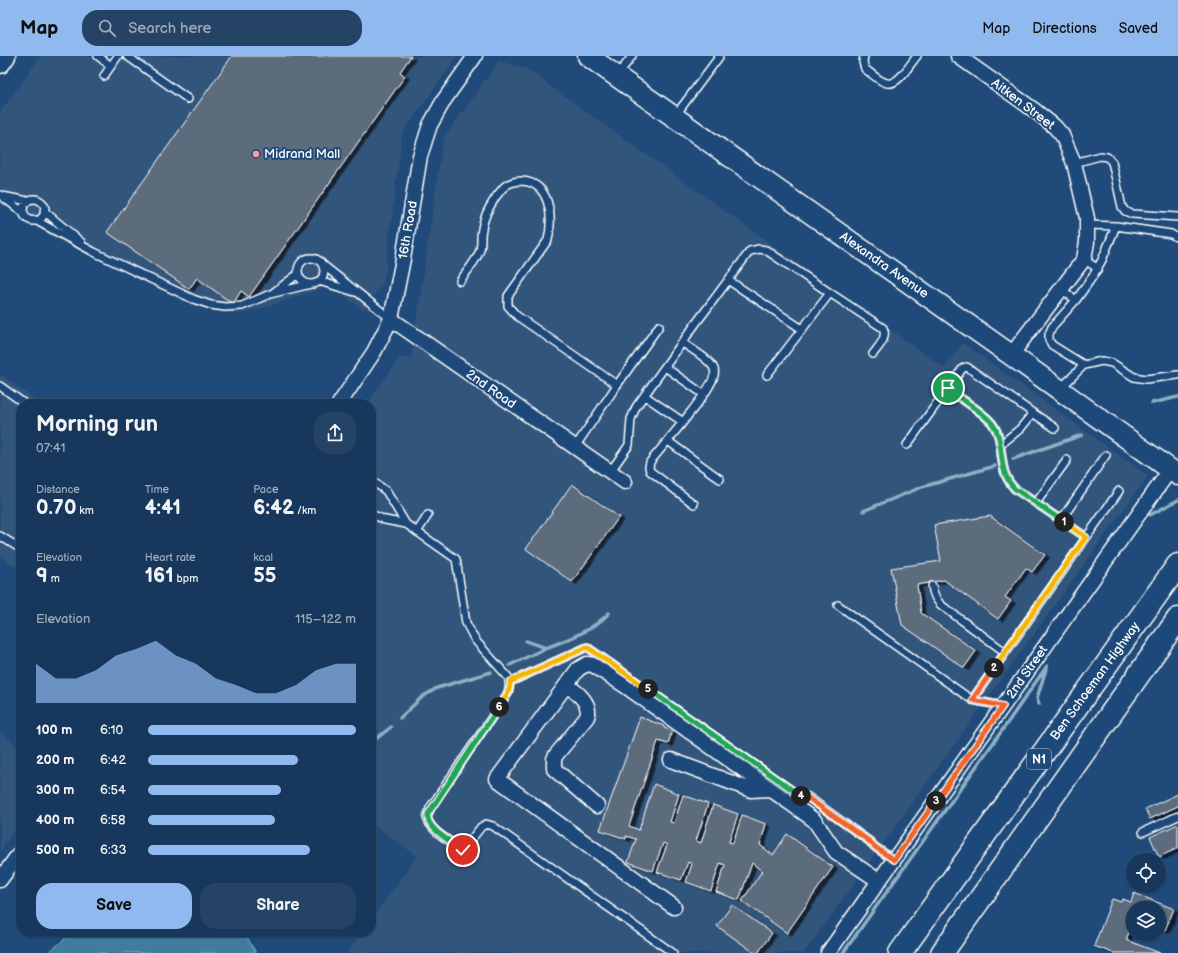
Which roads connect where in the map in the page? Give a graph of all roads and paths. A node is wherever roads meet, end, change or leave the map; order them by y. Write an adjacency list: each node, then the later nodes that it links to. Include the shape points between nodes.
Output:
1 (5, 56): 12 (main road)
2 (98, 56): 13 (lane)
3 (118, 56): 13 (lane)
4 (127, 56): 16 (lane)
5 (475, 56): 42 (street, 16th Road, via 430,125 420,156)
6 (588, 56): 15 (main road, Alexandra Avenue)
7 (632, 56): 15 (lane)
8 (864, 56): 9 (lane, via 865,69 886,83 898,80)
9 (917, 56)
10 (958, 56): 18 (street, Aitken Street, via 1054,126 1062,135)
11 (719, 57): 17 (lane)
12 (0, 63)
13 (111, 66): 14 (lane)
14 (104, 76)
15 (617, 76): 17 (main road, Alexandra Avenue)
16 (188, 99)
17 (675, 117): 47 (main road, Alexandra Avenue)
18 (1074, 163): 23 (lane, via 1100,156 1107,157 1112,162 1122,207 1126,211 1132,214); 25 (street, Aitken Street)
19 (0, 195): 20 (lane); 22 (lane)
20 (28, 200): 21 (lane, via 38,200 43,204); 22 (lane, via 24,206)
21 (44, 211): 24 (lane, via 41,217); 28 (lane)
22 (24, 213): 24 (lane, via 28,219)
23 (1178, 217)
24 (35, 220): 28 (lane)
25 (1087, 225): 26 (lane); 29 (street, Aitken Street, via 1088,242)
26 (1116, 226): 27 (lane, via 1171,234); 31 (lane)
27 (1178, 238)
28 (94, 252): 40 (lane, via 211,305 242,306)
29 (1084, 259): 31 (lane); 37 (street, Aitken Street)
30 (324, 265): 32 (lane, via 317,259 308,258 301,262); 34 (lane, via 324,274); 38 (lane, 2nd Road)
31 (1098, 269): 41 (lane)
32 (298, 274): 36 (lane, via 303,281); 40 (lane)
33 (728, 280): 39 (lane, via 750,251 759,249 766,250); 44 (lane); 45 (lane)
34 (319, 281): 36 (lane); 38 (lane, 2nd Road)
35 (460, 281): 52 (lane, via 479,252 481,230 486,215 503,188 516,181 528,182 539,188 548,201 548,240 508,296 508,306 517,316)
36 (311, 284): 40 (lane)
37 (1061, 289): 41 (lane); 47 (street, Aitken Street)
38 (359, 293): 42 (lane, 2nd Road)
39 (830, 293): 44 (lane); 46 (lane, via 883,328 884,338)
40 (270, 294)
41 (1076, 300): 48 (lane, via 1052,327 1049,340 1052,345)
42 (391, 319): 59 (street, 16th Road, via 374,352); 66 (street, 2nd Road)
43 (659, 326): 52 (lane)
44 (802, 329): 50 (lane)
45 (683, 343): 49 (lane); 56 (lane, via 710,362 714,368 713,381)
46 (873, 354)
47 (1011, 355): 55 (main road, Alexandra Avenue)
48 (1084, 365): 51 (lane, via 1102,361 1112,363 1134,377 1146,379); 55 (lane)
49 (665, 367): 56 (lane); 57 (lane)
50 (767, 375)
51 (1178, 375)
52 (617, 385): 66 (lane)
53 (0, 386): 58 (lane)
54 (948, 388): 60 (lane, via 963,368 967,367); 64 (lane); 65 (lane, via 984,415 992,424)
55 (1060, 390): 70 (main road, Alexandra Avenue)
56 (703, 394): 61 (lane)
57 (645, 396): 61 (lane); 69 (lane, via 631,419 629,445)
58 (18, 399)
59 (342, 399)
60 (1033, 413): 62 (lane); 65 (lane, via 1020,429)
61 (683, 422): 63 (lane)
62 (1055, 428)
63 (668, 441): 71 (lane); 76 (lane, via 650,462 650,472)
64 (907, 445)
65 (1000, 445): 75 (lane, via 1005,476 1009,483)
66 (575, 447): 69 (street, 2nd Road)
67 (1106, 455): 79 (lane)
68 (1067, 460): 75 (lane)
69 (610, 472): 72 (street, 2nd Road)
70 (1174, 472): 93 (street, 2nd Street)
71 (720, 479)
72 (625, 482)
73 (376, 484): 80 (lane, via 386,491)
74 (1119, 491): 83 (lane)
75 (1036, 503): 79 (lane)
76 (694, 504)
77 (428, 515): 81 (lane)
78 (376, 516): 80 (lane)
79 (1061, 520): 83 (lane)
80 (406, 524): 81 (lane)
81 (417, 532): 90 (lane, via 456,559 466,623 475,640)
82 (0, 536): 84 (lane)
83 (1086, 537): 89 (lane)
84 (16, 546)
85 (1178, 565): 106 (highway, Ben Schoeman Highway / N1)
86 (932, 586): 89 (lane, via 936,601)
87 (838, 605): 92 (lane)
88 (1178, 619): 107 (highway, N1)
89 (1005, 652): 92 (lane)
90 (510, 682): 100 (lane, via 587,647); 104 (lane, via 503,701 430,808 428,822 436,831 463,850 481,827 486,824 492,826)
91 (566, 685): 95 (street, via 578,669 587,664 593,665); 96 (street, via 578,694 588,712 587,717 556,755 554,769); 103 (street, via 497,780)
92 (972, 700): 93 (lane)
93 (1003, 706): 100 (street, 2nd Street)
94 (671, 760): 95 (street, via 751,790)
95 (770, 789): 102 (street, via 814,820 836,852)
96 (597, 806)
97 (1178, 816): 98 (lane)
98 (1143, 832)
99 (16, 858): 101 (street)
100 (894, 860): 102 (street, 2nd Street)
101 (0, 880)
102 (879, 881): 105 (street, 2nd Street)
103 (674, 907)
104 (672, 953)
105 (828, 953)
106 (900, 953)
107 (942, 953)

